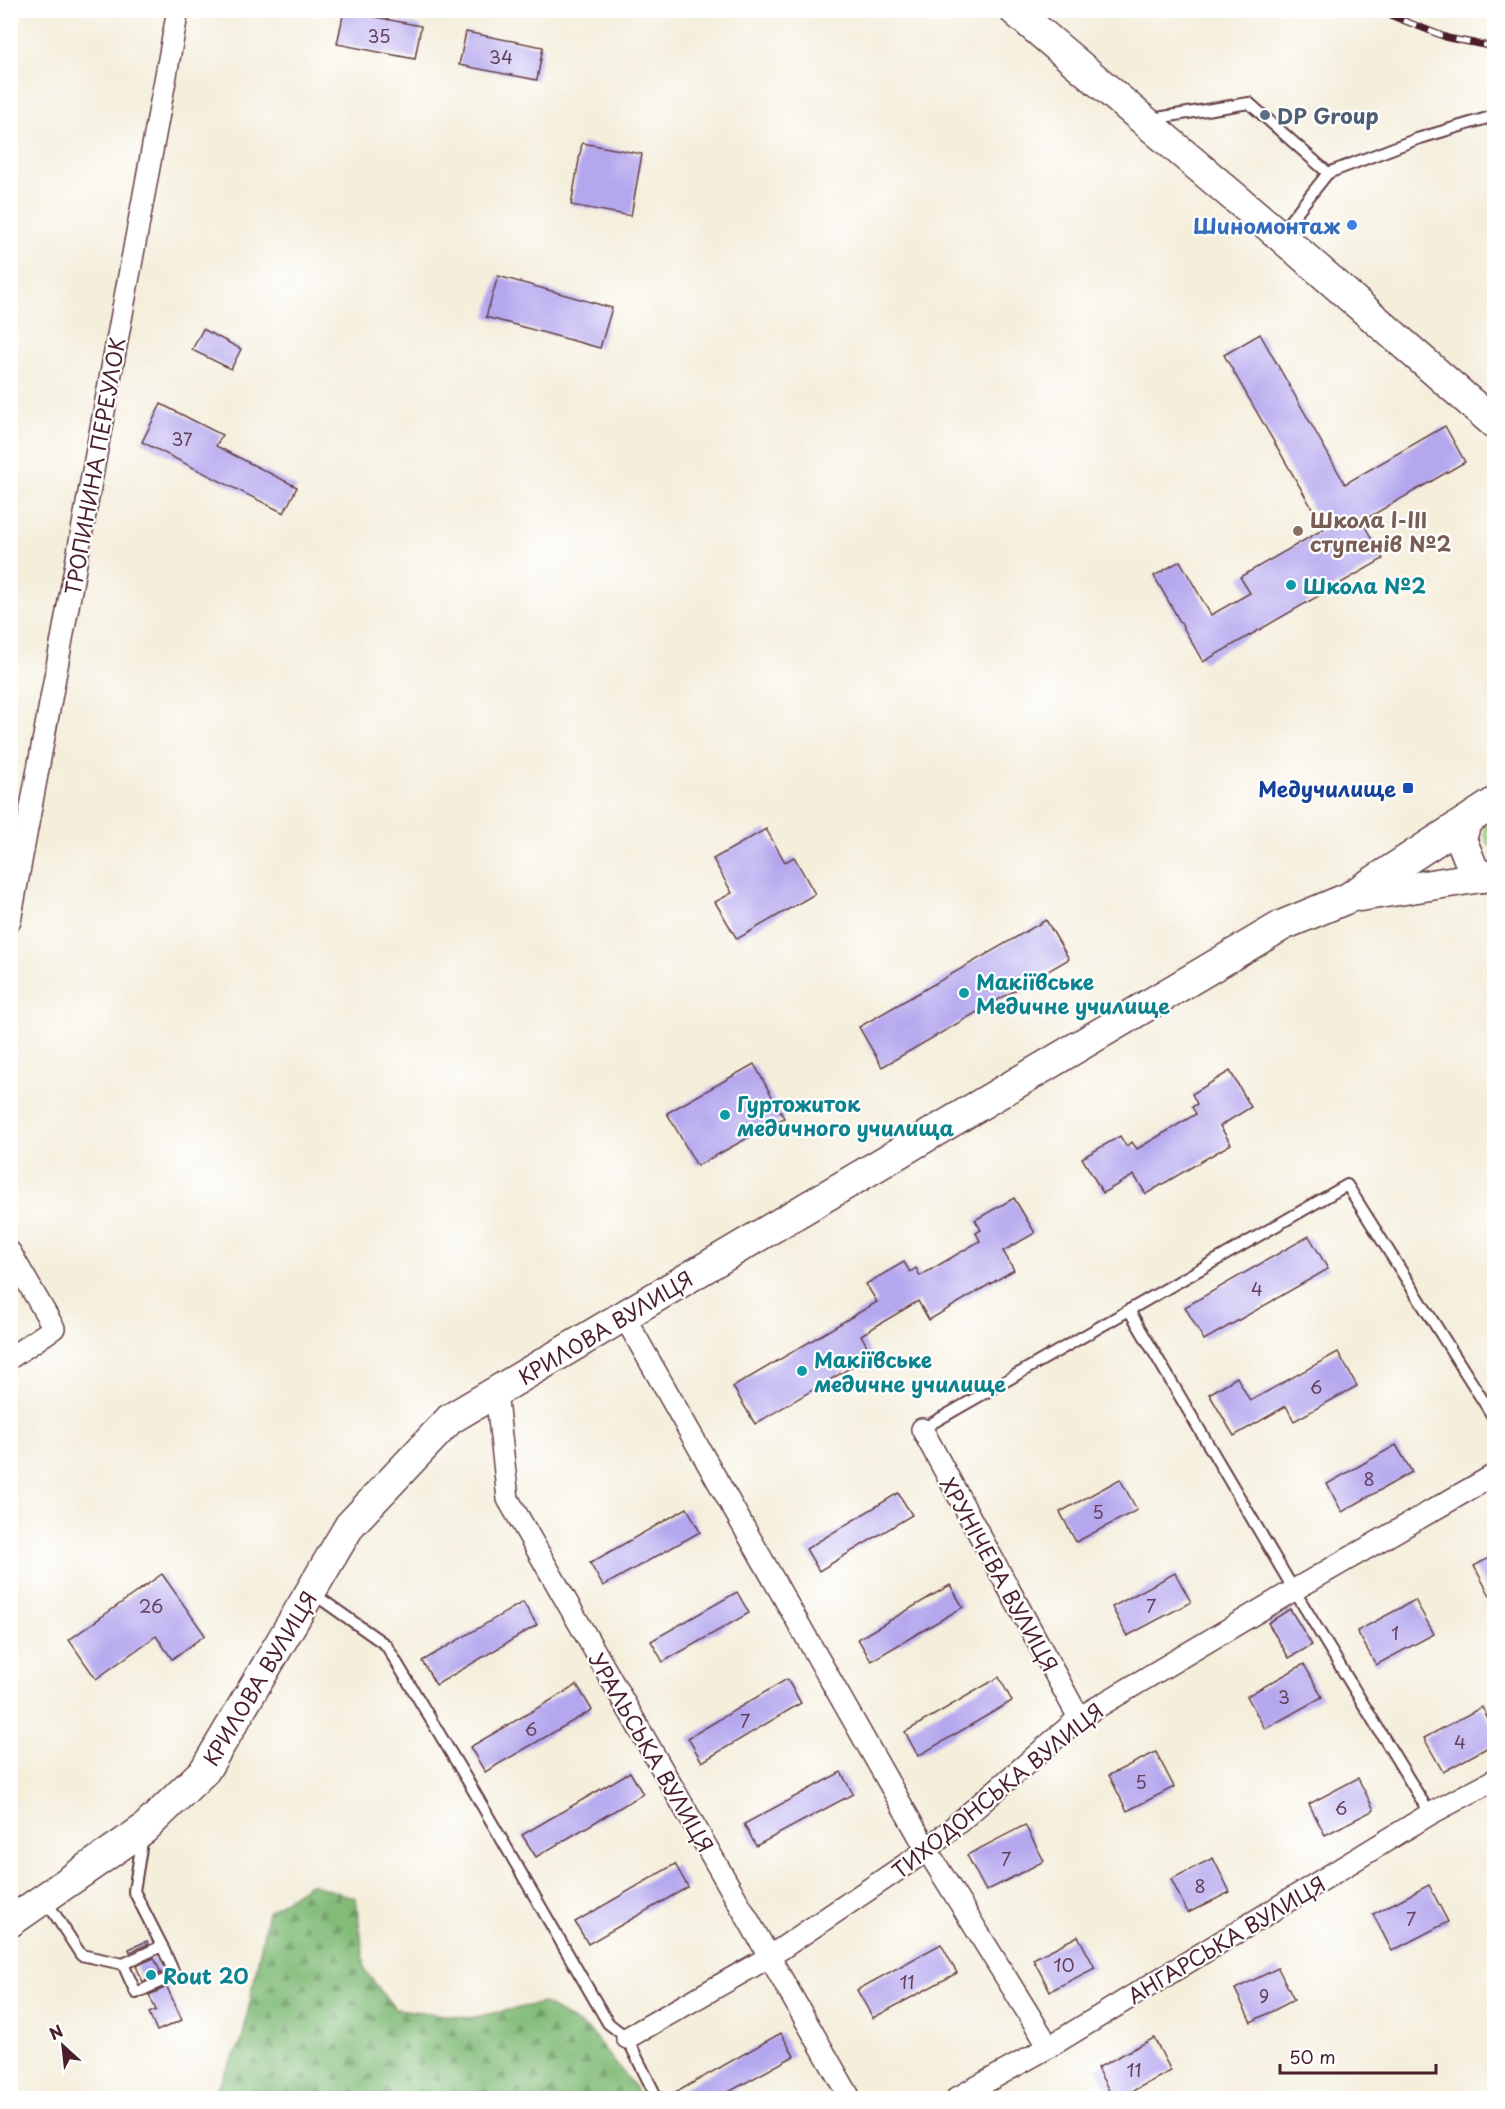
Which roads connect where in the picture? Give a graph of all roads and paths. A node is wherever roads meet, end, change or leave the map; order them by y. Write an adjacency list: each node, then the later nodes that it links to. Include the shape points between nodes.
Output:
1 (178, 10): 12 (street, ТРОПИНИНА ПЕРЕУЛОК)
2 (1014, 10): 4 (main road)
3 (1494, 116): 5 (lane)
4 (1143, 120): 5 (lane, via 1249,104); 6 (main road)
5 (1328, 172): 6 (lane)
6 (1278, 235): 7 (main road)
7 (1494, 423)
8 (1494, 803): 9 (main road)
9 (1466, 822): 10 (main road, via 1461,840 1473,869); 11 (main road)
10 (1489, 876): 11 (main road)
11 (1348, 897): 15 (main road, КРИЛОВА ВУЛИЦЯ, via 1283,925)
12 (10, 921)
13 (10, 1252): 16 (street, via 54,1328)
14 (1129, 1310): 18 (lane, via 1347,1185); 19 (lane); 21 (lane)
15 (624, 1316): 17 (main road, КРИЛОВА ВУЛИЦЯ); 27 (street)
16 (10, 1358)
17 (495, 1392): 22 (main road, КРИЛОВА ВУЛИЦЯ, via 450,1419 358,1517); 31 (street, УРАЛЬСЬКА ВУЛИЦЯ, via 508,1499)
18 (1494, 1418)
19 (922, 1429): 23 (street, ХРУНІЧЕВА ВУЛИЦЯ)
20 (1494, 1474): 21 (street, ТИХОДОНСЬКА ВУЛИЦЯ)
21 (1294, 1590): 23 (street, ТИХОДОНСЬКА ВУЛИЦЯ); 25 (lane)
22 (311, 1592): 26 (main road, КРИЛОВА ВУЛИЦЯ, via 205,1770); 33 (lane, via 386,1645 608,2023)
23 (1079, 1718): 27 (street, ТИХОДОНСЬКА ВУЛИЦЯ)
24 (1494, 1780): 25 (street, АНГАРСЬКА ВУЛИЦЯ)
25 (1430, 1814): 34 (street, АНГАРСЬКА ВУЛИЦЯ)
26 (144, 1829): 28 (main road, КРИЛОВА ВУЛИЦЯ); 30 (lane, via 134,1891)
27 (927, 1850): 31 (street, ТИХОДОНСЬКА ВУЛИЦЯ); 34 (street)
28 (45, 1899): 29 (main road, КРИЛОВА ВУЛИЦЯ); 32 (lane, via 81,1955)
29 (10, 1922)
30 (162, 1946): 32 (lane); 32 (lane, via 175,1975 136,1993)
31 (769, 1957): 33 (street, ТИХОДОНСЬКА ВУЛИЦЯ); 36 (street, УРАЛЬСЬКА ВУЛИЦЯ)
32 (123, 1964)
33 (627, 2038): 35 (lane)
34 (1049, 2047): 37 (street, АНГАРСЬКА ВУЛИЦЯ)
35 (657, 2098)
36 (850, 2098)
37 (957, 2098)

